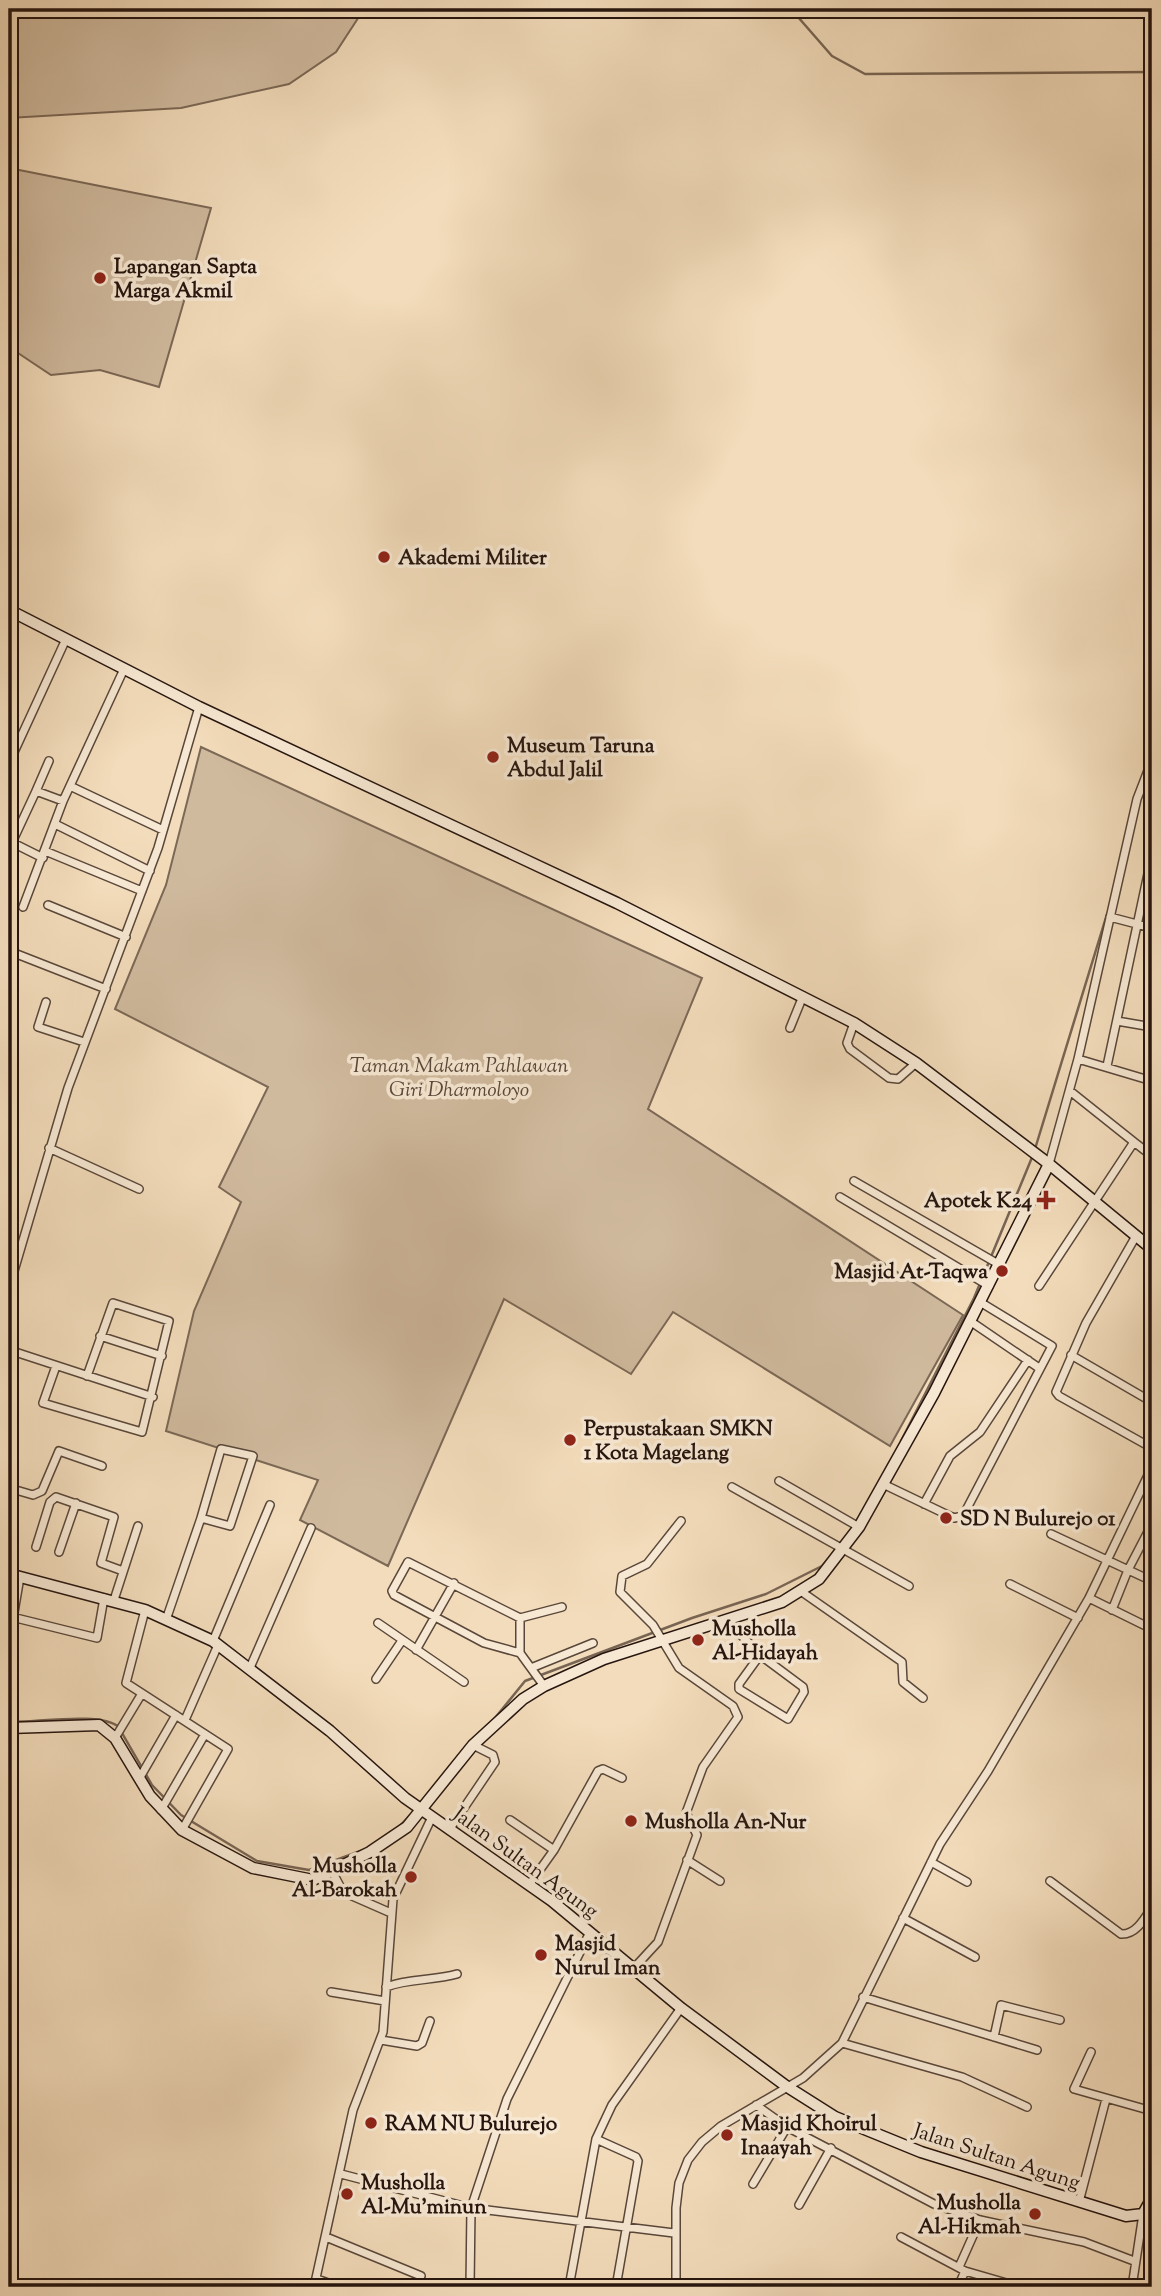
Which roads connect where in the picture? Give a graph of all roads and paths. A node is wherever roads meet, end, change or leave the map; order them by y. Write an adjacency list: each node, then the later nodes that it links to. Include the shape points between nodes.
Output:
1 (9, 610): 2 (main road)
2 (66, 639): 3 (main road); 7 (street)
3 (124, 669): 4 (main road); 8 (street)
4 (199, 707): 12 (street); 26 (main road, via 594,892)
5 (1152, 760): 20 (street, via 1137,799)
6 (49, 761): 9 (street)
7 (9, 763)
8 (69, 786): 10 (street); 12 (street)
9 (36, 791): 10 (street); 13 (street)
10 (63, 801): 11 (street)
11 (55, 824): 14 (street); 16 (street)
12 (163, 830): 16 (street)
13 (10, 844): 14 (street)
14 (44, 854): 17 (street); 19 (street)
15 (1152, 855): 21 (street)
16 (150, 871): 17 (street)
17 (142, 891): 23 (street)
18 (48, 905): 23 (street)
19 (23, 907)
20 (1110, 917): 21 (street); 33 (street)
21 (1136, 924): 22 (street); 28 (street)
22 (1152, 928)
23 (126, 937): 25 (street)
24 (9, 951): 25 (street)
25 (106, 989): 32 (street)
26 (803, 996): 29 (main road); 31 (street)
27 (46, 1002): 32 (street, via 38,1027)
28 (1118, 1021): 30 (street); 35 (street)
29 (854, 1023): 34 (main road); 34 (street, via 847,1043 850,1049 889,1078 898,1079)
30 (1152, 1027)
31 (790, 1028)
32 (84, 1042): 39 (street)
33 (1078, 1059): 35 (street); 37 (street)
34 (916, 1063): 41 (main road)
35 (1107, 1066): 36 (street)
36 (1152, 1081)
37 (1070, 1091): 38 (street); 41 (street)
38 (1134, 1142): 40 (street); 45 (street)
39 (49, 1148): 43 (street); 51 (street)
40 (1152, 1156)
41 (1042, 1159): 45 (main road); 48 (main road)
42 (854, 1181): 48 (street)
43 (139, 1189)
44 (840, 1198): 49 (street)
45 (1093, 1201): 46 (main road); 50 (street)
46 (1136, 1236): 47 (main road); 56 (street)
47 (1152, 1249)
48 (994, 1261): 49 (main road)
49 (985, 1283): 52 (main road)
50 (1040, 1286)
51 (9, 1288)
52 (980, 1302): 53 (main road); 60 (street, via 1051,1345)
53 (970, 1321): 58 (street); 68 (main road)
54 (100, 1336): 57 (street); 57 (street, via 109,1307 118,1303 169,1320); 61 (street)
55 (9, 1350): 59 (street)
56 (1071, 1354): 63 (street); 64 (street, via 1056,1390 1059,1396)
57 (162, 1356): 62 (street)
58 (1028, 1360): 60 (street); 72 (street, via 980,1432 950,1456)
59 (56, 1366): 61 (street); 62 (street, via 43,1403 139,1432 144,1430)
60 (1039, 1368): 72 (street, via 960,1518)
61 (87, 1376): 62 (street)
62 (153, 1397)
63 (1152, 1402)
64 (1152, 1448)
65 (102, 1466): 70 (street, via 59,1451 43,1491 33,1495)
66 (1152, 1467): 84 (street)
67 (779, 1481): 78 (street)
68 (883, 1484): 72 (street); 78 (main road)
69 (732, 1487): 82 (street)
70 (9, 1488)
71 (76, 1503): 81 (street, via 52,1498); 83 (street); 86 (street, via 114,1517 102,1563)
72 (924, 1504)
73 (270, 1505): 109 (street)
74 (201, 1518): 74 (street, via 221,1449 253,1456 230,1526); 99 (street)
75 (681, 1521): 106 (street, via 647,1564 620,1580 625,1600)
76 (1152, 1524): 85 (street)
77 (138, 1526): 86 (street)
78 (857, 1526): 82 (main road)
79 (311, 1528): 115 (street)
80 (1051, 1535): 84 (street)
81 (36, 1547)
82 (839, 1547): 91 (street); 92 (main road, via 819,1579)
83 (59, 1552)
84 (1107, 1561): 85 (street); 93 (street)
85 (1128, 1570): 88 (street); 97 (street)
86 (123, 1571): 94 (street)
87 (14, 1575): 94 (main road, Jalan Sultan Agung); 98 (street)
88 (1152, 1581)
89 (454, 1583): 100 (street); 100 (street, via 409,1561 393,1588 394,1595); 101 (street)
90 (1010, 1584): 102 (street)
91 (909, 1586)
92 (802, 1592): 103 (main road); 120 (street, via 902,1662 903,1682)
93 (1089, 1598): 97 (street); 102 (street)
94 (109, 1599): 96 (main road, Jalan Sultan Agung); 98 (street, via 99,1637 94,1639)
95 (562, 1607): 101 (street)
96 (145, 1610): 99 (main road, Jalan Sultan Agung); 119 (street, via 125,1681)
97 (1112, 1610): 105 (street)
98 (12, 1617): 107 (street)
99 (167, 1617): 109 (main road, Jalan Sultan Agung)
100 (437, 1618): 111 (street); 112 (street, via 484,1643)
101 (520, 1618): 112 (street)
102 (1078, 1618): 137 (street)
103 (727, 1620): 106 (main road); 113 (street)
104 (378, 1623): 108 (street)
105 (1152, 1629)
106 (660, 1637): 117 (main road); 136 (street, via 679,1668 733,1706 738,1717 703,1767 687,1809 686,1816 697,1832)
107 (9, 1642)
108 (401, 1642): 111 (street); 116 (street)
109 (216, 1643): 115 (main road, Jalan Sultan Agung); 122 (street)
110 (593, 1643): 114 (street)
111 (416, 1650): 118 (street)
112 (520, 1653): 114 (street)
113 (760, 1655): 113 (street, via 803,1687 788,1719 739,1689)
114 (531, 1668): 117 (street)
115 (249, 1670): 129 (main road, Jalan Sultan Agung, via 330,1731)
116 (376, 1679)
117 (541, 1681): 126 (main road)
118 (464, 1682)
119 (141, 1695): 121 (street); 125 (street)
120 (923, 1698)
121 (176, 1715): 122 (street); 128 (street)
122 (185, 1720): 124 (street)
123 (9, 1728): 125 (main road, via 92,1724)
124 (205, 1734): 130 (street); 133 (street, via 228,1751)
125 (115, 1738): 128 (main road)
126 (473, 1745): 129 (main road); 134 (street, via 493,1755 495,1762)
127 (622, 1778): 135 (street, via 598,1771)
128 (139, 1779): 130 (main road)
129 (413, 1803): 131 (main road, Jalan Sultan Agung); 138 (main road, via 395,1838)
130 (161, 1810): 133 (main road)
131 (432, 1817): 134 (main road, Jalan Sultan Agung); 144 (street, via 393,1899)
132 (510, 1820): 135 (street)
133 (181, 1830): 138 (main road, via 264,1872 306,1880)
134 (449, 1830): 142 (main road, Jalan Sultan Agung)
135 (554, 1850): 142 (street)
136 (687, 1860): 139 (street); 148 (street, via 658,1942)
137 (931, 1862): 141 (street); 145 (street)
138 (333, 1873): 144 (street, via 343,1892)
139 (720, 1881)
140 (1050, 1881): 143 (street, via 1121,1934 1132,1931)
141 (967, 1882)
142 (529, 1885): 146 (main road, Jalan Sultan Agung)
143 (1152, 1907)
144 (391, 1913): 150 (street)
145 (903, 1918): 147 (street); 152 (street)
146 (590, 1932): 148 (main road, Jalan Sultan Agung); 175 (street, via 507,2099)
147 (975, 1957)
148 (634, 1968): 154 (main road, Jalan Sultan Agung)
149 (457, 1974): 150 (street)
150 (386, 1987): 153 (street)
151 (331, 1992): 153 (street)
152 (863, 1997): 157 (street); 159 (street)
153 (385, 2001): 158 (street)
154 (681, 2008): 162 (main road, Jalan Sultan Agung); 168 (street, via 612,2105)
155 (1060, 2020): 157 (street, via 1001,2005)
156 (430, 2021): 158 (street, via 417,2046)
157 (994, 2037): 160 (street)
158 (381, 2040): 170 (street, via 353,2110)
159 (842, 2043): 162 (street, via 803,2078); 165 (street, via 962,2077)
160 (1037, 2050)
161 (1091, 2052): 163 (street, via 1074,2088)
162 (786, 2086): 164 (street); 172 (main road, Jalan Sultan Agung, via 835,2117 884,2139)
163 (1106, 2099): 166 (street); 172 (street)
164 (756, 2105): 167 (street); 179 (street, via 721,2126 688,2160 679,2183)
165 (1027, 2107)
166 (1152, 2111)
167 (787, 2127): 169 (street); 171 (street)
168 (596, 2139): 177 (street); 178 (street, via 638,2159)
169 (831, 2148): 173 (street); 176 (street, via 934,2204)
170 (341, 2174): 175 (street); 180 (street)
171 (753, 2184)
172 (1079, 2202): 174 (main road, Jalan Sultan Agung, via 1126,2216)
173 (799, 2205)
174 (1149, 2207): 182 (street)
175 (471, 2208): 177 (street); 188 (street)
176 (980, 2220): 182 (street, via 1084,2242); 183 (street)
177 (579, 2222): 178 (street); 189 (street)
178 (628, 2227): 179 (street); 190 (street)
179 (674, 2233): 191 (street)
180 (327, 2237): 184 (street); 185 (street)
181 (901, 2237): 183 (street)
182 (1134, 2261): 194 (street)
183 (962, 2269): 192 (street); 193 (street)
184 (421, 2276)
185 (317, 2278): 186 (street); 187 (street)
186 (314, 2287)
187 (339, 2287)
188 (470, 2287)
189 (569, 2287)
190 (616, 2287)
191 (676, 2287)
192 (958, 2287)
193 (1020, 2287)
194 (1132, 2287)

